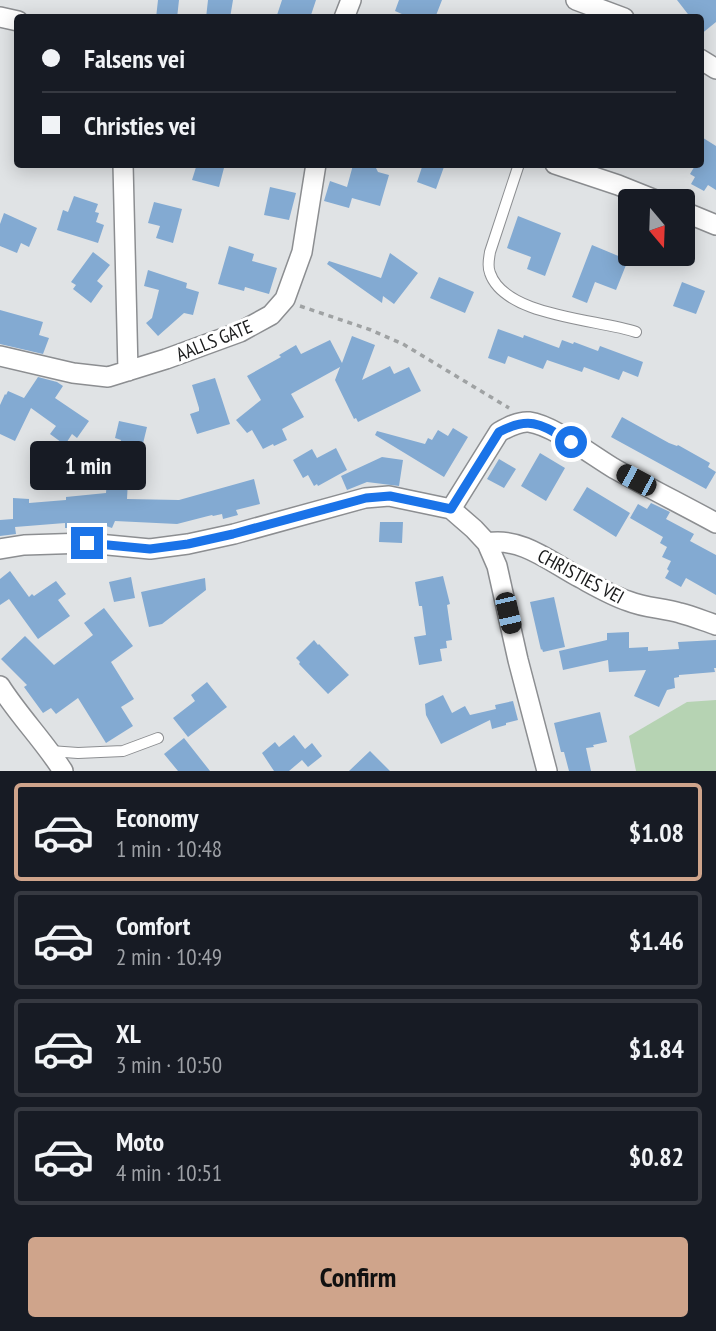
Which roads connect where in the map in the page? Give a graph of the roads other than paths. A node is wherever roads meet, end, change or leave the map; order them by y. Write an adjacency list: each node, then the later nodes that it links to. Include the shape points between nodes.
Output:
1 (576, 0): 2 (street)
2 (613, 14)
3 (123, 168): 12 (street)
4 (315, 168): 12 (street, AALLS GATE, via 302,252 285,299 271,315 240,332)
5 (518, 168): 10 (lane, via 490,252 488,267 494,283 536,310)
6 (567, 168): 7 (street)
7 (628, 189)
8 (695, 216): 9 (street)
9 (716, 225)
10 (636, 332)
11 (0, 356): 12 (street, AALLS GATE, via 73,373 108,377)
12 (128, 371)
13 (451, 509): 14 (street, via 499,432 523,422 549,429); 15 (street); 16 (street, via 390,496 366,498 188,544 150,549 87,543)
14 (716, 523)
15 (486, 543): 17 (street, CHRISTIES VEI, via 529,549 628,601); 22 (street, via 497,566)
16 (0, 549)
17 (716, 625)
18 (0, 685): 20 (street)
19 (158, 738): 20 (lane, via 123,751)
20 (50, 751): 21 (street)
21 (63, 771)
22 (547, 771)

